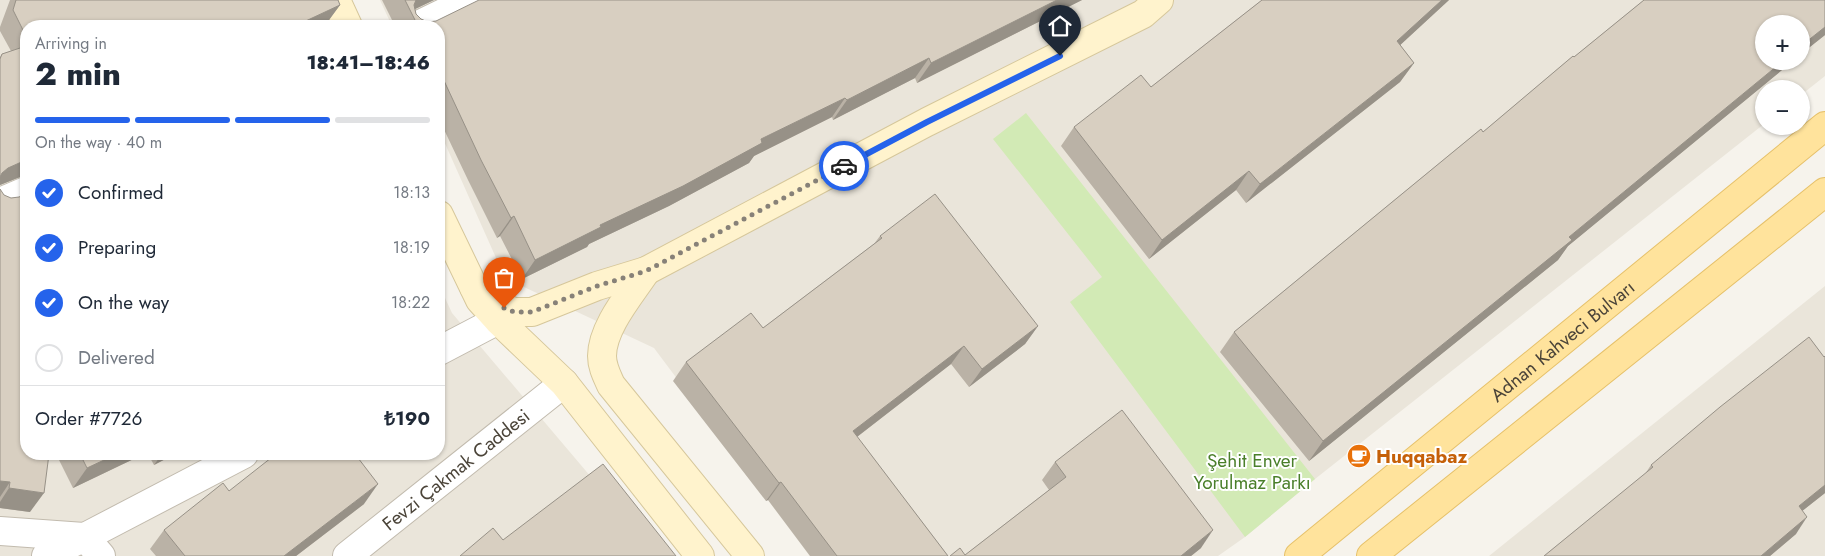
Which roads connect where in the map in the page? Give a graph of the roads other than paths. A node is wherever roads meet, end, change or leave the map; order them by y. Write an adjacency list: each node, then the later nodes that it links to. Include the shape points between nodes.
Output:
1 (336, 0): 4 (main road)
2 (470, 0): 5 (street)
3 (1159, 0): 11 (main road, via 1143,14 927,122)
4 (345, 20)
5 (428, 20)
6 (1825, 126): 23 (main road, Adnan Kahveci Bulvarı)
7 (1825, 192): 24 (main road)
8 (20, 194): 9 (street)
9 (0, 202)
10 (445, 227): 12 (main road)
11 (646, 271): 12 (main road, via 532,312 514,312 494,304); 22 (main road, via 606,334 602,358 605,373 611,385)
12 (474, 287): 13 (main road, via 480,300)
13 (498, 320): 14 (street); 15 (main road)
14 (445, 348)
15 (564, 383): 20 (street, Fevzi Çakmak Caddesi); 21 (main road)
16 (234, 460): 18 (street)
17 (0, 531): 18 (street)
18 (93, 547): 19 (street)
19 (46, 556)
20 (347, 556)
21 (700, 556)
22 (750, 556)
23 (1299, 556)
24 (1372, 556)

